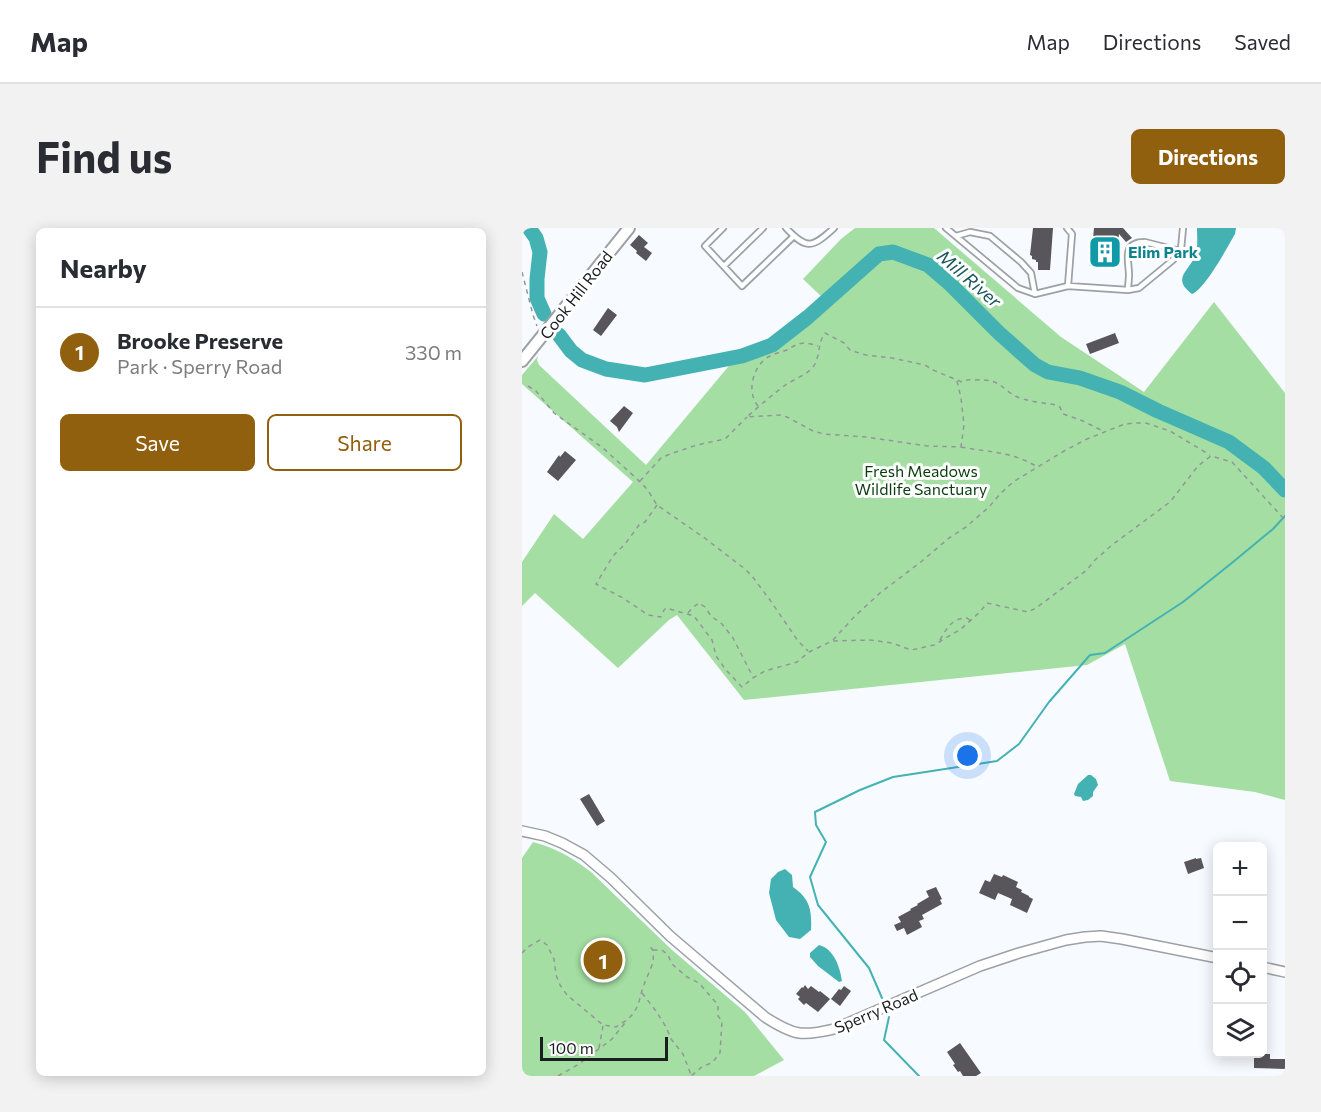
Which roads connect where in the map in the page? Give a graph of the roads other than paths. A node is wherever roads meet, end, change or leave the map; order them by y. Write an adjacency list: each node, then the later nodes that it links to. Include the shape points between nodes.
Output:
1 (629, 228): 18 (street, Cook Hill Road)
2 (723, 228): 14 (lane, via 705,246)
3 (763, 228): 14 (lane)
4 (786, 228): 11 (lane)
5 (823, 228): 10 (lane)
6 (834, 228): 10 (lane)
7 (946, 228): 12 (lane)
8 (1067, 228): 15 (lane, via 1072,234)
9 (1183, 228): 13 (lane)
10 (828, 234): 11 (lane, via 814,244 805,244)
11 (794, 236): 14 (lane, via 742,286)
12 (956, 236): 17 (lane, via 1018,288); 17 (lane, via 970,232 990,236 1031,273)
13 (1179, 251): 16 (lane, via 1139,288); 16 (lane, via 1145,242 1134,244 1127,257)
14 (724, 266)
15 (1068, 286): 16 (lane); 17 (lane)
16 (1128, 290)
17 (1035, 294)
18 (522, 361)
19 (522, 831): 20 (street, Sperry Road, via 545,836 584,855 670,936 765,1017 803,1034 834,1029 980,966 1066,940 1101,936)
20 (1213, 957)
21 (1267, 967): 22 (street)
22 (1285, 972)

